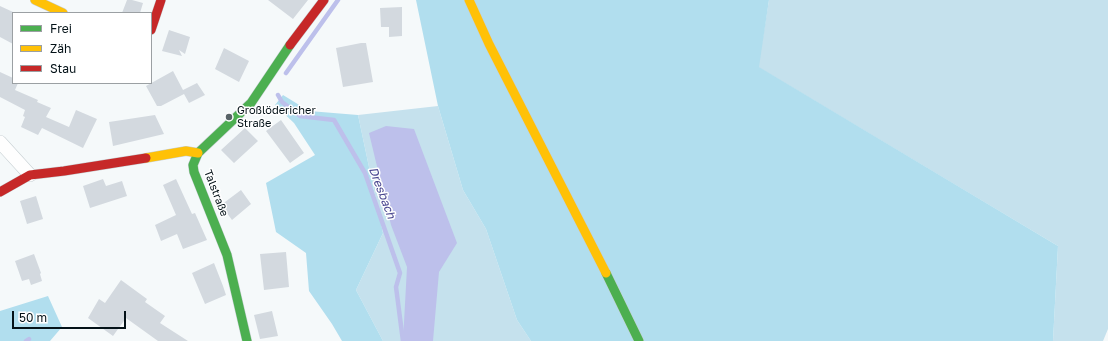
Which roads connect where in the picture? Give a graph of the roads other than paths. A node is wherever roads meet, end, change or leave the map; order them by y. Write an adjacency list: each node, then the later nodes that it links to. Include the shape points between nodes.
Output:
1 (35, 0): 5 (street)
2 (161, 0): 6 (street)
3 (324, 0): 8 (street, via 251,103)
4 (469, 0): 12 (street, via 488,44)
5 (61, 12)
6 (152, 27)
7 (0, 142): 9 (street)
8 (198, 154): 9 (street, via 186,151); 11 (street, Talstraße, via 193,165 194,172 227,255)
9 (30, 175): 10 (street)
10 (0, 192)
11 (247, 341)
12 (639, 341)

